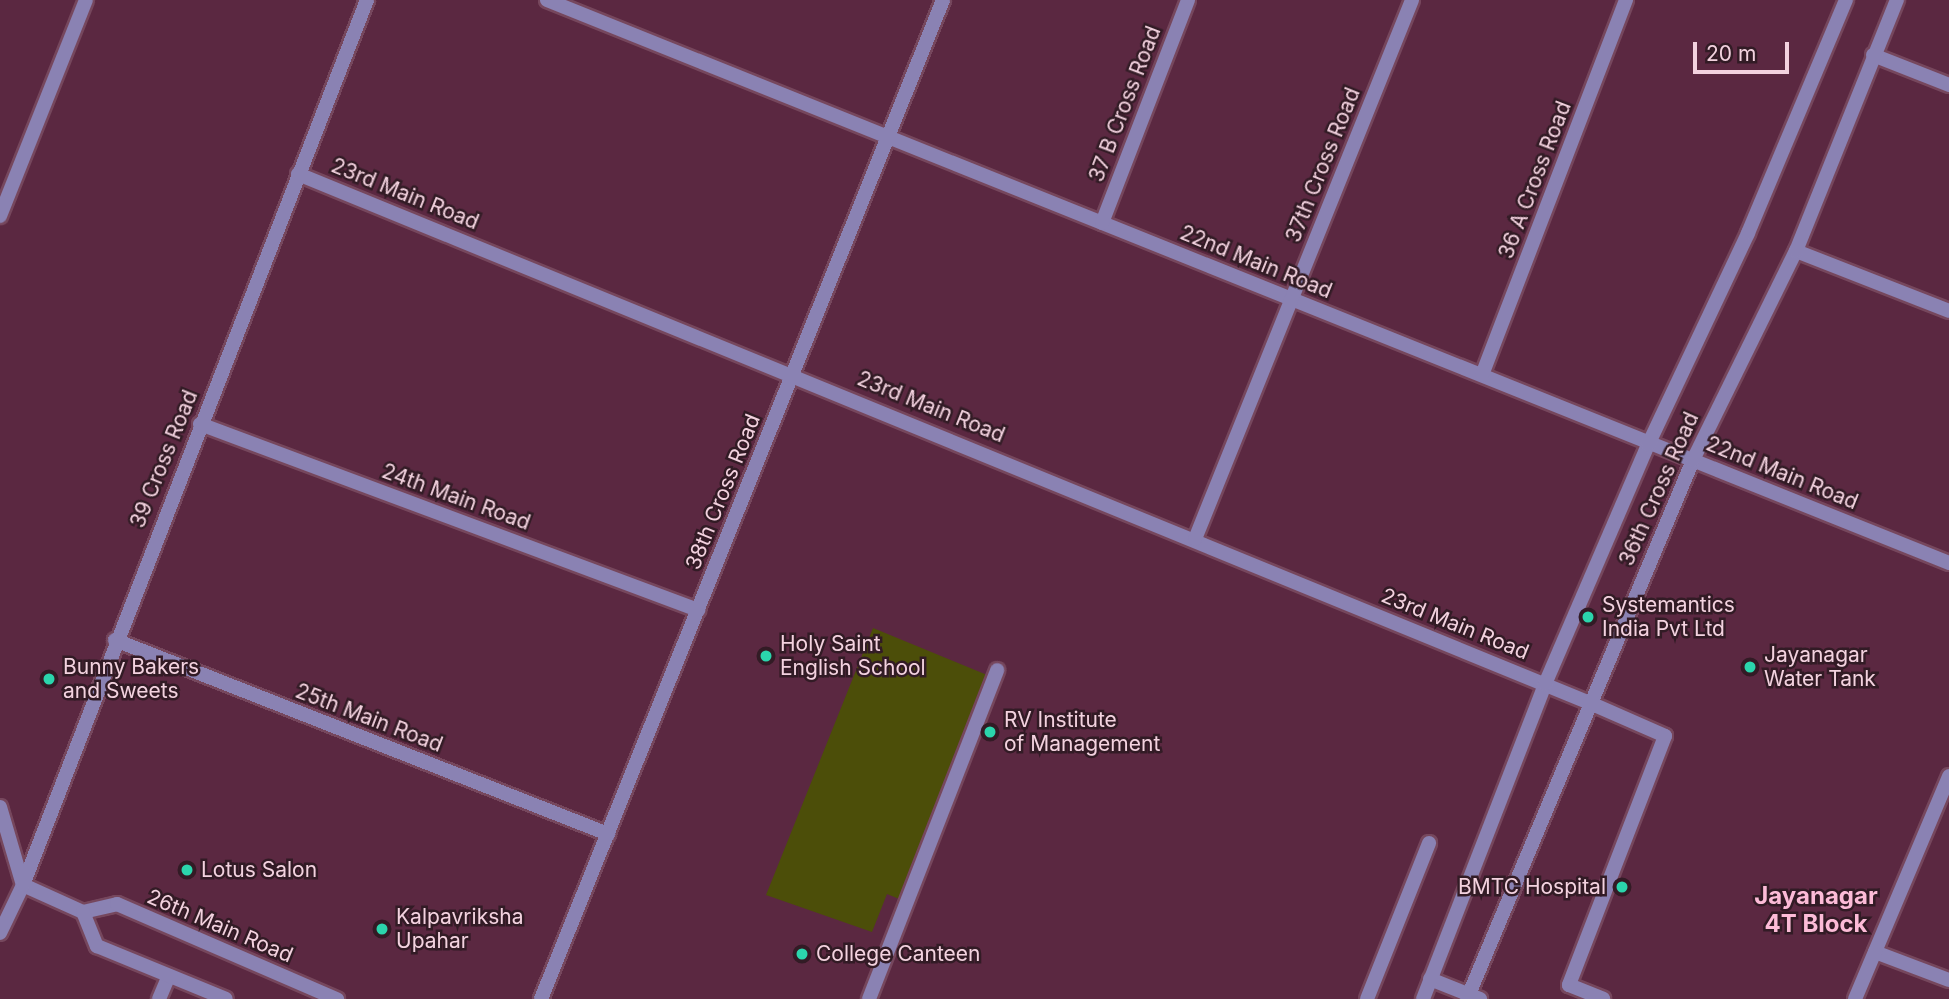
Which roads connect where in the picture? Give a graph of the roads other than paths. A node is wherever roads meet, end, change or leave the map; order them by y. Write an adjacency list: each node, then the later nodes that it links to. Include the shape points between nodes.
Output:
1 (86, 0): 14 (street)
2 (366, 0): 13 (street, 39 Cross Road)
3 (547, 0): 12 (street, 22nd Main Road)
4 (943, 0): 12 (street, 38th Cross Road)
5 (1188, 0): 15 (street, 37 B Cross Road)
6 (1412, 0): 17 (street, 37th Cross Road)
7 (1626, 0): 20 (street, 36 A Cross Road)
8 (1846, 0): 22 (street, 36th Cross Road, via 1748,233)
9 (1897, 0): 10 (street, 36th Cross Road)
10 (1873, 55): 11 (street); 16 (street, 36th Cross Road)
11 (1949, 85)
12 (888, 137): 15 (street, 22nd Main Road); 19 (street, 38th Cross Road)
13 (299, 174): 19 (street, 23rd Main Road); 21 (street, 39 Cross Road)
14 (0, 216)
15 (1102, 223): 17 (street, 22nd Main Road)
16 (1796, 251): 18 (street); 23 (street, 36th Cross Road)
17 (1292, 299): 20 (street, 22nd Main Road); 24 (street, 37th Cross Road)
18 (1949, 311)
19 (793, 373): 24 (street, 23rd Main Road); 26 (street, 38th Cross Road)
20 (1482, 375): 22 (street, 22nd Main Road)
21 (200, 424): 26 (street, 24th Main Road); 27 (street, 39 Cross Road)
22 (1648, 445): 23 (street, 22nd Main Road); 29 (street, 36th Cross Road)
23 (1693, 460): 25 (street, 22nd Main Road); 30 (street, 36th Cross Road)
24 (1195, 540): 29 (street, 23rd Main Road)
25 (1949, 563)
26 (698, 610): 33 (street, 38th Cross Road)
27 (115, 640): 33 (street, 25th Main Road); 35 (street, 39 Cross Road)
28 (997, 670): 47 (street)
29 (1545, 684): 30 (street, 23rd Main Road); 40 (street, 36th Cross Road)
30 (1590, 703): 42 (street, 36th Cross Road); 50 (street, 23rd Main Road, via 1665,736 1569,985)
31 (1948, 779): 38 (street)
32 (0, 807): 35 (street)
33 (608, 834): 46 (street, 38th Cross Road)
34 (1429, 843): 48 (street)
35 (23, 885): 36 (street); 37 (street, 39 Cross Road)
36 (83, 912): 39 (street, via 97,946); 45 (street, 26th Main Road, via 117,904)
37 (0, 933)
38 (1875, 952): 41 (street); 51 (street)
39 (169, 976): 43 (street); 44 (street)
40 (1430, 979): 42 (street); 49 (street, 36th Cross Road)
41 (1949, 980)
42 (1471, 998)
43 (159, 999)
44 (226, 999)
45 (337, 999)
46 (541, 999)
47 (869, 999)
48 (1367, 999)
49 (1423, 999)
50 (1603, 999)
51 (1855, 999)

